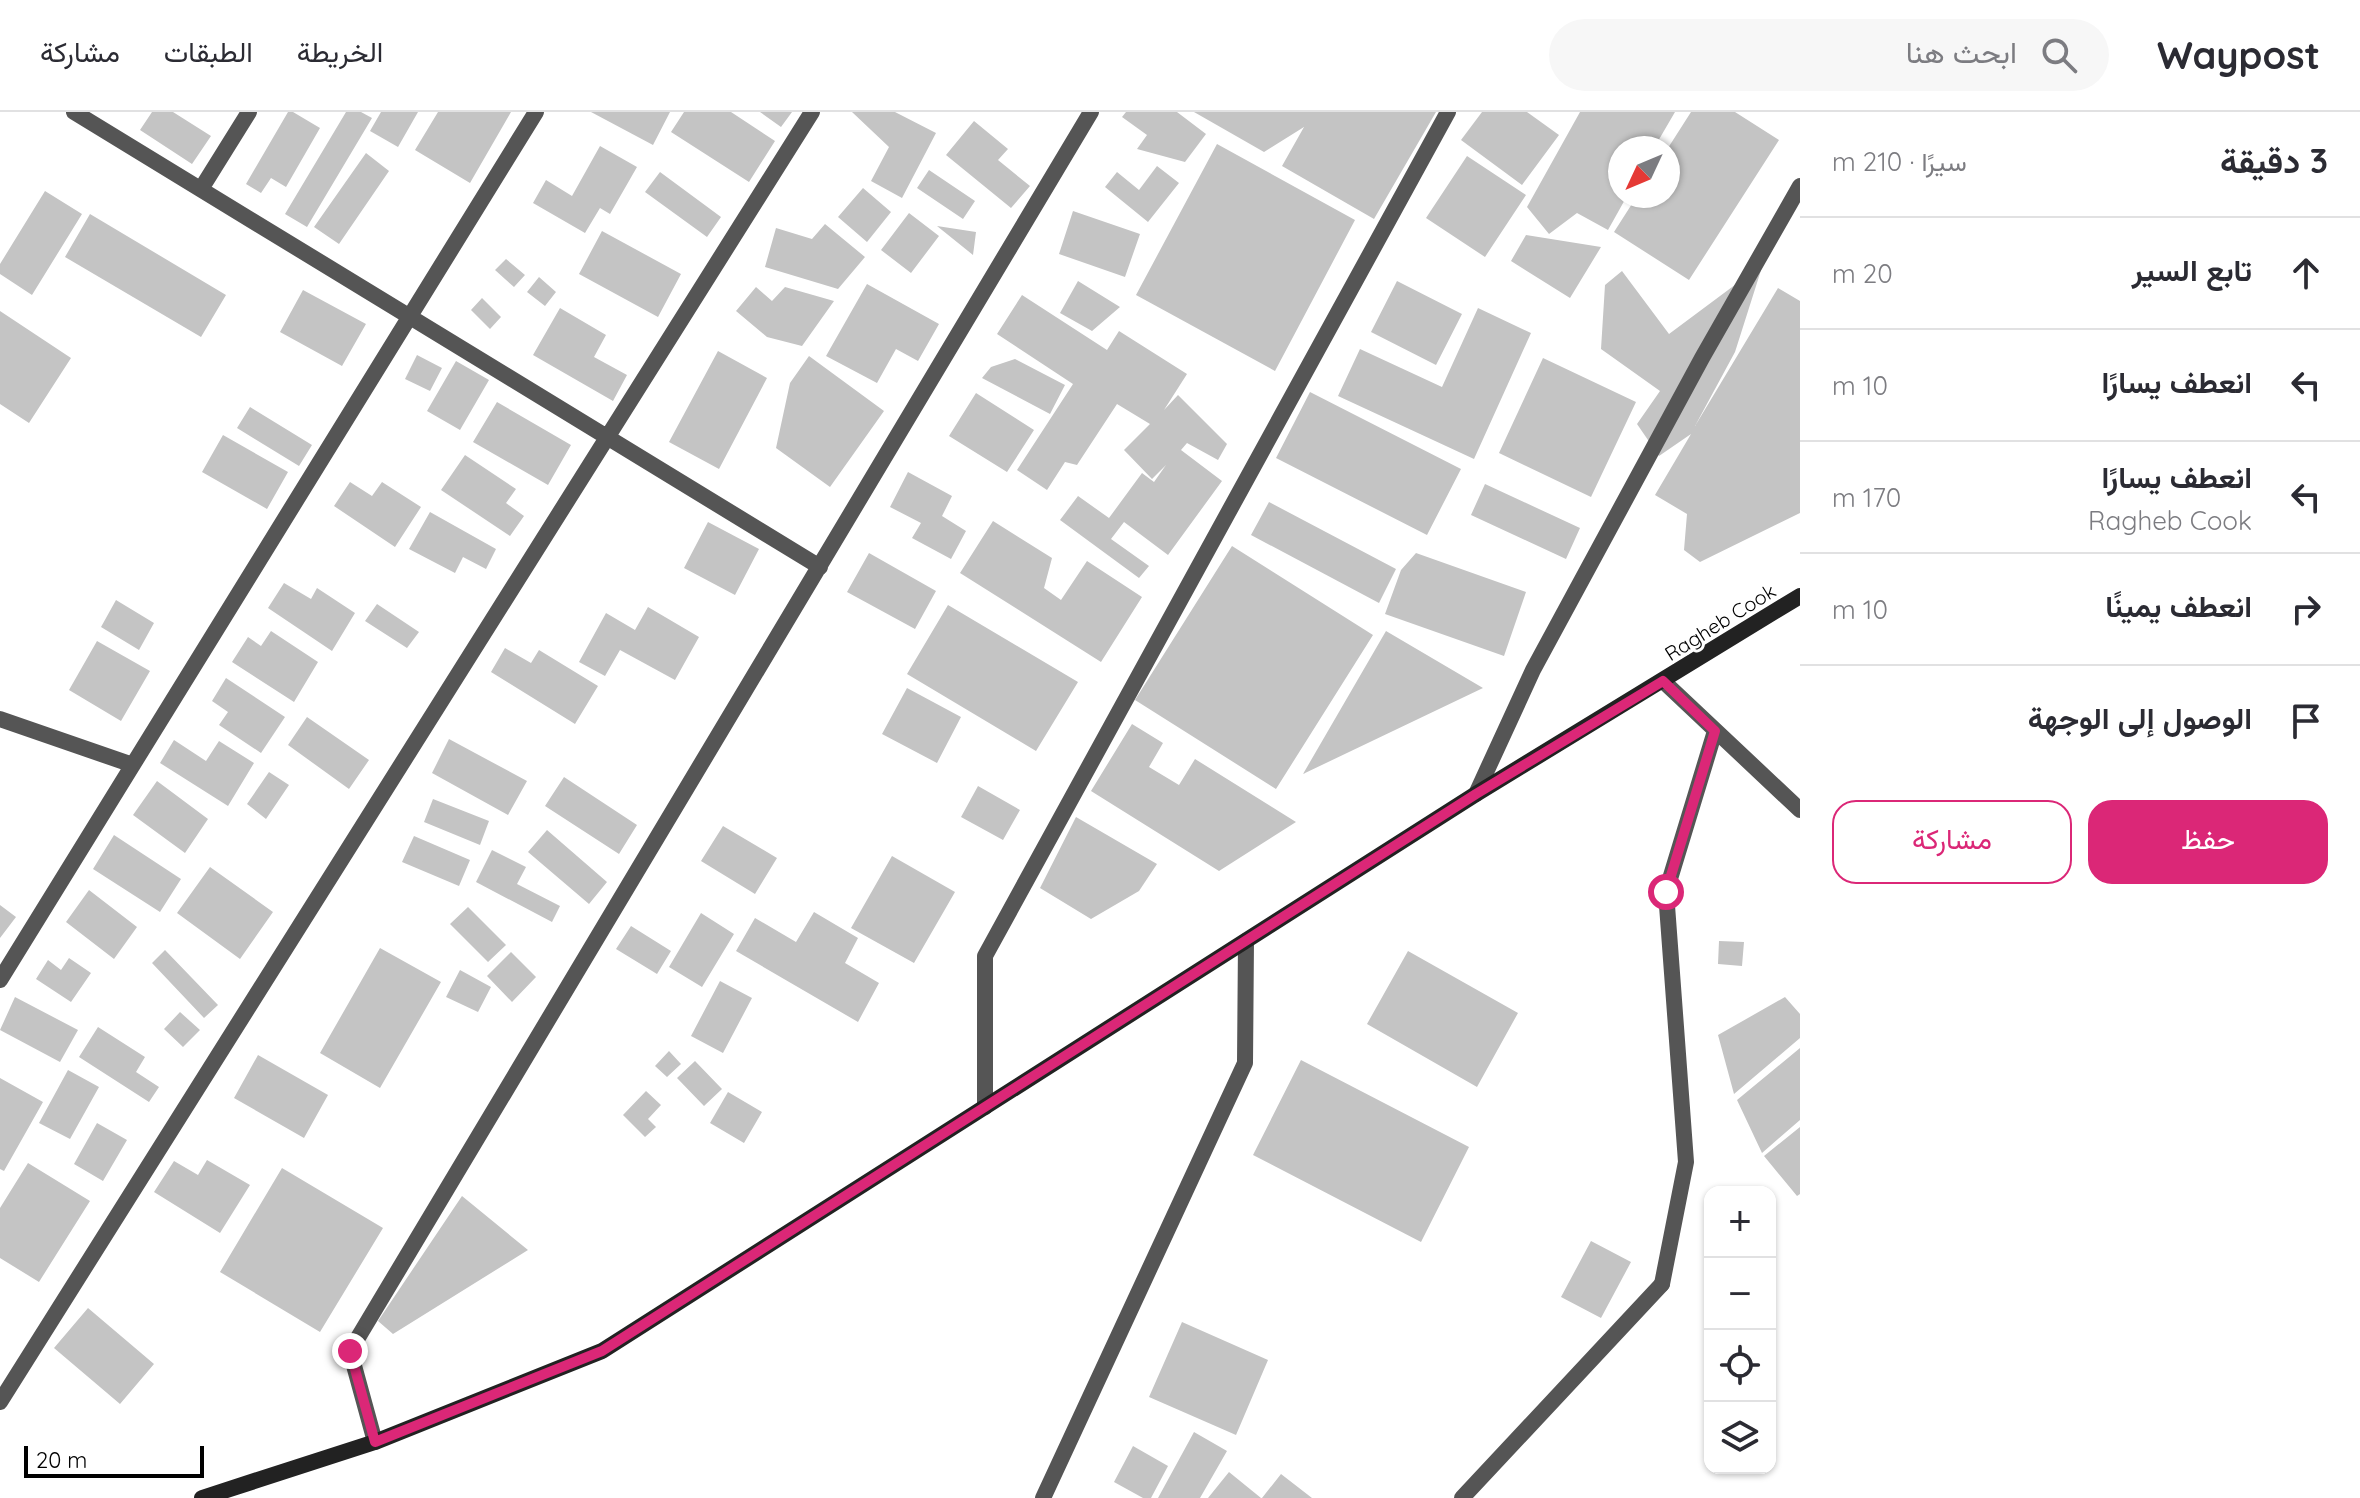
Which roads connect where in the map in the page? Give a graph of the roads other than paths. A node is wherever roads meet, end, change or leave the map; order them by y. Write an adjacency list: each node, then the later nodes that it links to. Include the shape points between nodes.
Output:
1 (74, 112): 8 (street)
2 (249, 112): 8 (street)
3 (536, 112): 9 (street)
4 (812, 112): 10 (street)
5 (1091, 112): 11 (street)
6 (1448, 112): 21 (street, via 985,956)
7 (1800, 186): 17 (street, via 1533,670)
8 (201, 189): 9 (street)
9 (409, 316): 10 (street); 16 (street)
10 (608, 437): 11 (street); 22 (street)
11 (820, 567): 23 (street, via 350,1351)
12 (1800, 596): 13 (main road, Ragheb Cook)
13 (1663, 681): 15 (street); 17 (main road, Ragheb Cook)
14 (0, 719): 16 (street)
15 (1715, 731): 18 (street); 26 (street, via 1666,892 1686,1162 1662,1284)
16 (133, 765): 20 (street)
17 (1476, 794): 19 (main road, Ragheb Cook)
18 (1800, 810)
19 (1246, 941): 21 (main road, Ragheb Cook); 25 (street, via 1245,1063)
20 (0, 980)
21 (985, 1107): 23 (main road, Ragheb Cook, via 602,1351)
22 (0, 1402)
23 (375, 1442): 24 (main road, Ragheb Cook)
24 (202, 1498)
25 (1043, 1498)
26 (1462, 1498)

